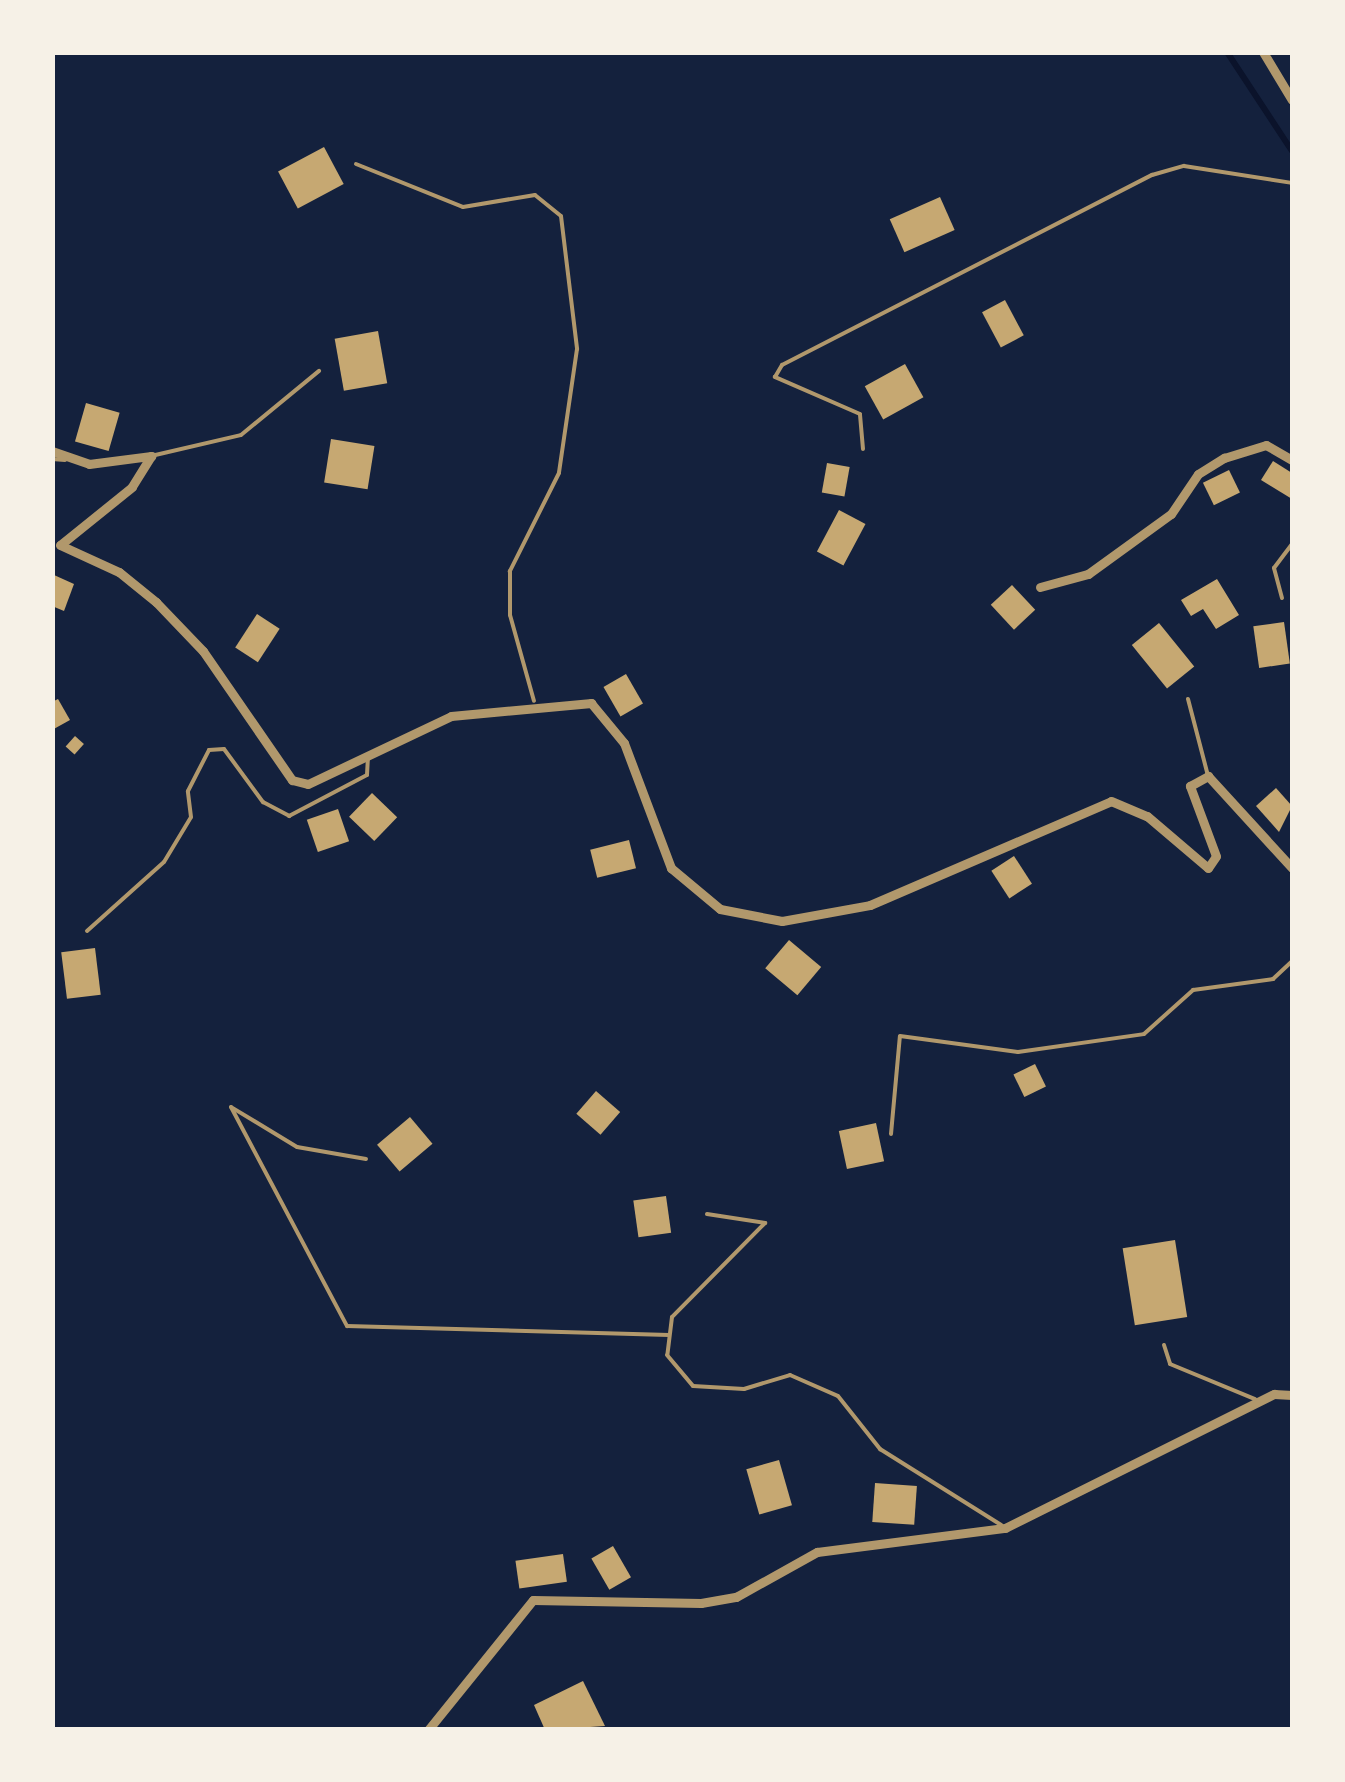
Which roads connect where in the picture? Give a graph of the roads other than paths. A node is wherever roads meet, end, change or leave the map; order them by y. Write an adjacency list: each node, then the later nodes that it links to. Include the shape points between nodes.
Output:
1 (1263, 52): 2 (street)
2 (1292, 100)
3 (356, 164): 16 (lane, via 463,207 534,195 560,216 577,349 558,474 510,571 510,615)
4 (1292, 183): 6 (lane, via 1184,166 1152,175 782,365 776,377 860,414)
5 (320, 371): 8 (lane, via 241,435)
6 (863, 449)
7 (52, 455): 8 (street)
8 (151, 456): 11 (street, via 132,487)
9 (1292, 460): 13 (street, via 1266,445 1224,458 1198,474 1171,514 1102,564)
10 (1292, 544): 14 (lane, via 1274,568)
11 (60, 546): 12 (lane); 17 (street, via 119,572 156,602 213,664 292,780 308,784)
12 (52, 555)
13 (1040, 588)
14 (1282, 598)
15 (1188, 699): 18 (lane)
16 (534, 701): 17 (street, via 451,716); 18 (street, via 591,703 610,721 685,888 720,909 782,921 870,905 1112,801 1147,816 1208,868 1216,856 1190,786)
17 (369, 752): 20 (lane, via 367,775 289,816 262,802 224,749 209,750 188,791 190,816 164,862)
18 (1208, 776): 19 (street)
19 (1292, 868)
20 (87, 931)
21 (1292, 961): 22 (lane, via 1273,979 1193,990 1144,1034 1018,1052 900,1036)
22 (891, 1134)
23 (366, 1160): 25 (lane, via 297,1147 232,1106 346,1326)
24 (707, 1214): 25 (lane, via 765,1224 672,1317)
25 (669, 1335): 29 (lane, via 666,1355 693,1386 744,1389 790,1376 838,1396 880,1448)
26 (1164, 1344): 28 (lane, via 1170,1364)
27 (1292, 1395): 28 (street)
28 (1260, 1401): 29 (street)
29 (1006, 1528): 30 (street, via 816,1552 736,1597 534,1600)
30 (428, 1730)

